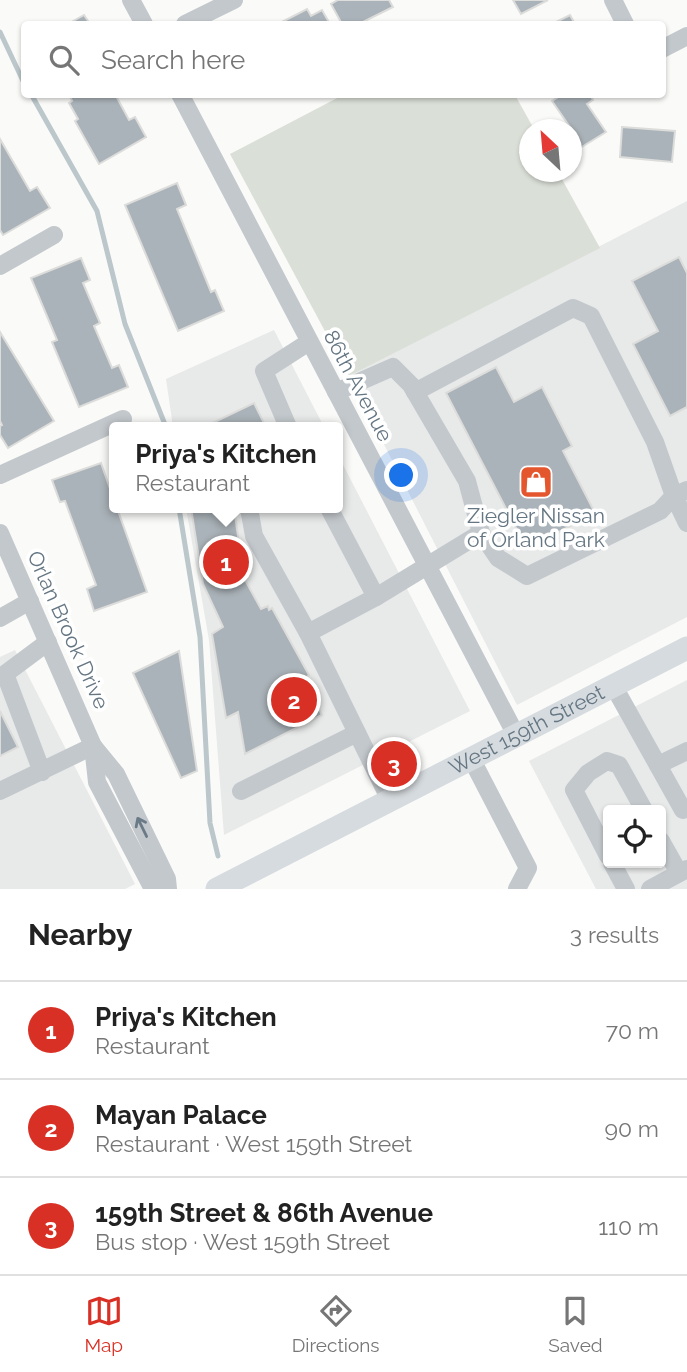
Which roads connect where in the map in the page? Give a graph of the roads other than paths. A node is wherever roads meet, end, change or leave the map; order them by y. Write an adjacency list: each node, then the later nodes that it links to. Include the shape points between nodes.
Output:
1 (131, 0): 4 (street)
2 (234, 0): 5 (street)
3 (612, 0): 6 (street)
4 (142, 21)
5 (192, 21)
6 (623, 21)
7 (687, 36): 8 (street)
8 (666, 47)
9 (182, 98): 12 (street, 86th Avenue)
10 (54, 235): 11 (street)
11 (0, 265)
12 (309, 342): 13 (street, 86th Avenue); 17 (street, via 264,371)
13 (336, 392): 14 (street, via 393,367); 19 (street, 86th Avenue)
14 (415, 392): 21 (street, via 573,307 592,316); 26 (street, via 467,481)
15 (123, 419): 16 (street)
16 (116, 422)
17 (286, 422)
18 (109, 425): 20 (street)
19 (345, 427): 27 (street, 86th Avenue)
20 (0, 475)
21 (681, 493): 24 (street); 26 (street, via 660,510 527,576 498,558)
22 (250, 513): 31 (street, via 254,536)
23 (331, 513): 28 (street)
24 (687, 523)
25 (0, 533): 29 (street, Orlan Brook Drive)
26 (481, 533): 27 (street)
27 (427, 567): 28 (street); 36 (street, 86th Avenue)
28 (376, 597): 31 (street)
29 (30, 601): 30 (street); 32 (street, Orlan Brook Drive)
30 (0, 618)
31 (308, 633): 35 (street)
32 (48, 642): 37 (street, Orlan Brook Drive); 41 (street, via 5,674)
33 (687, 648): 34 (main road, West 159th Street)
34 (613, 685): 36 (main road, West 159th Street); 40 (street)
35 (356, 733): 43 (street); 44 (street)
36 (516, 735): 39 (main road, West 159th Street)
37 (93, 746): 41 (street); 52 (street, Orlan Brook Drive, via 97,782); 53 (street, Orlan Brook Drive, one-way to 37, via 116,774)
38 (687, 751): 40 (street)
39 (471, 758): 44 (main road, West 159th Street); 51 (street, via 528,868)
40 (658, 765): 46 (street)
41 (42, 772): 42 (street)
42 (0, 791)
43 (241, 791)
44 (390, 800): 54 (main road, West 159th Street)
45 (641, 805): 47 (street, via 619,765 607,761 588,773 574,790)
46 (686, 813)
47 (603, 846)
48 (666, 848): 50 (street)
49 (615, 868): 55 (street)
50 (683, 871): 56 (street)
51 (517, 888)
52 (153, 889)
53 (169, 889)
54 (217, 889)
55 (626, 889)
56 (650, 889)

